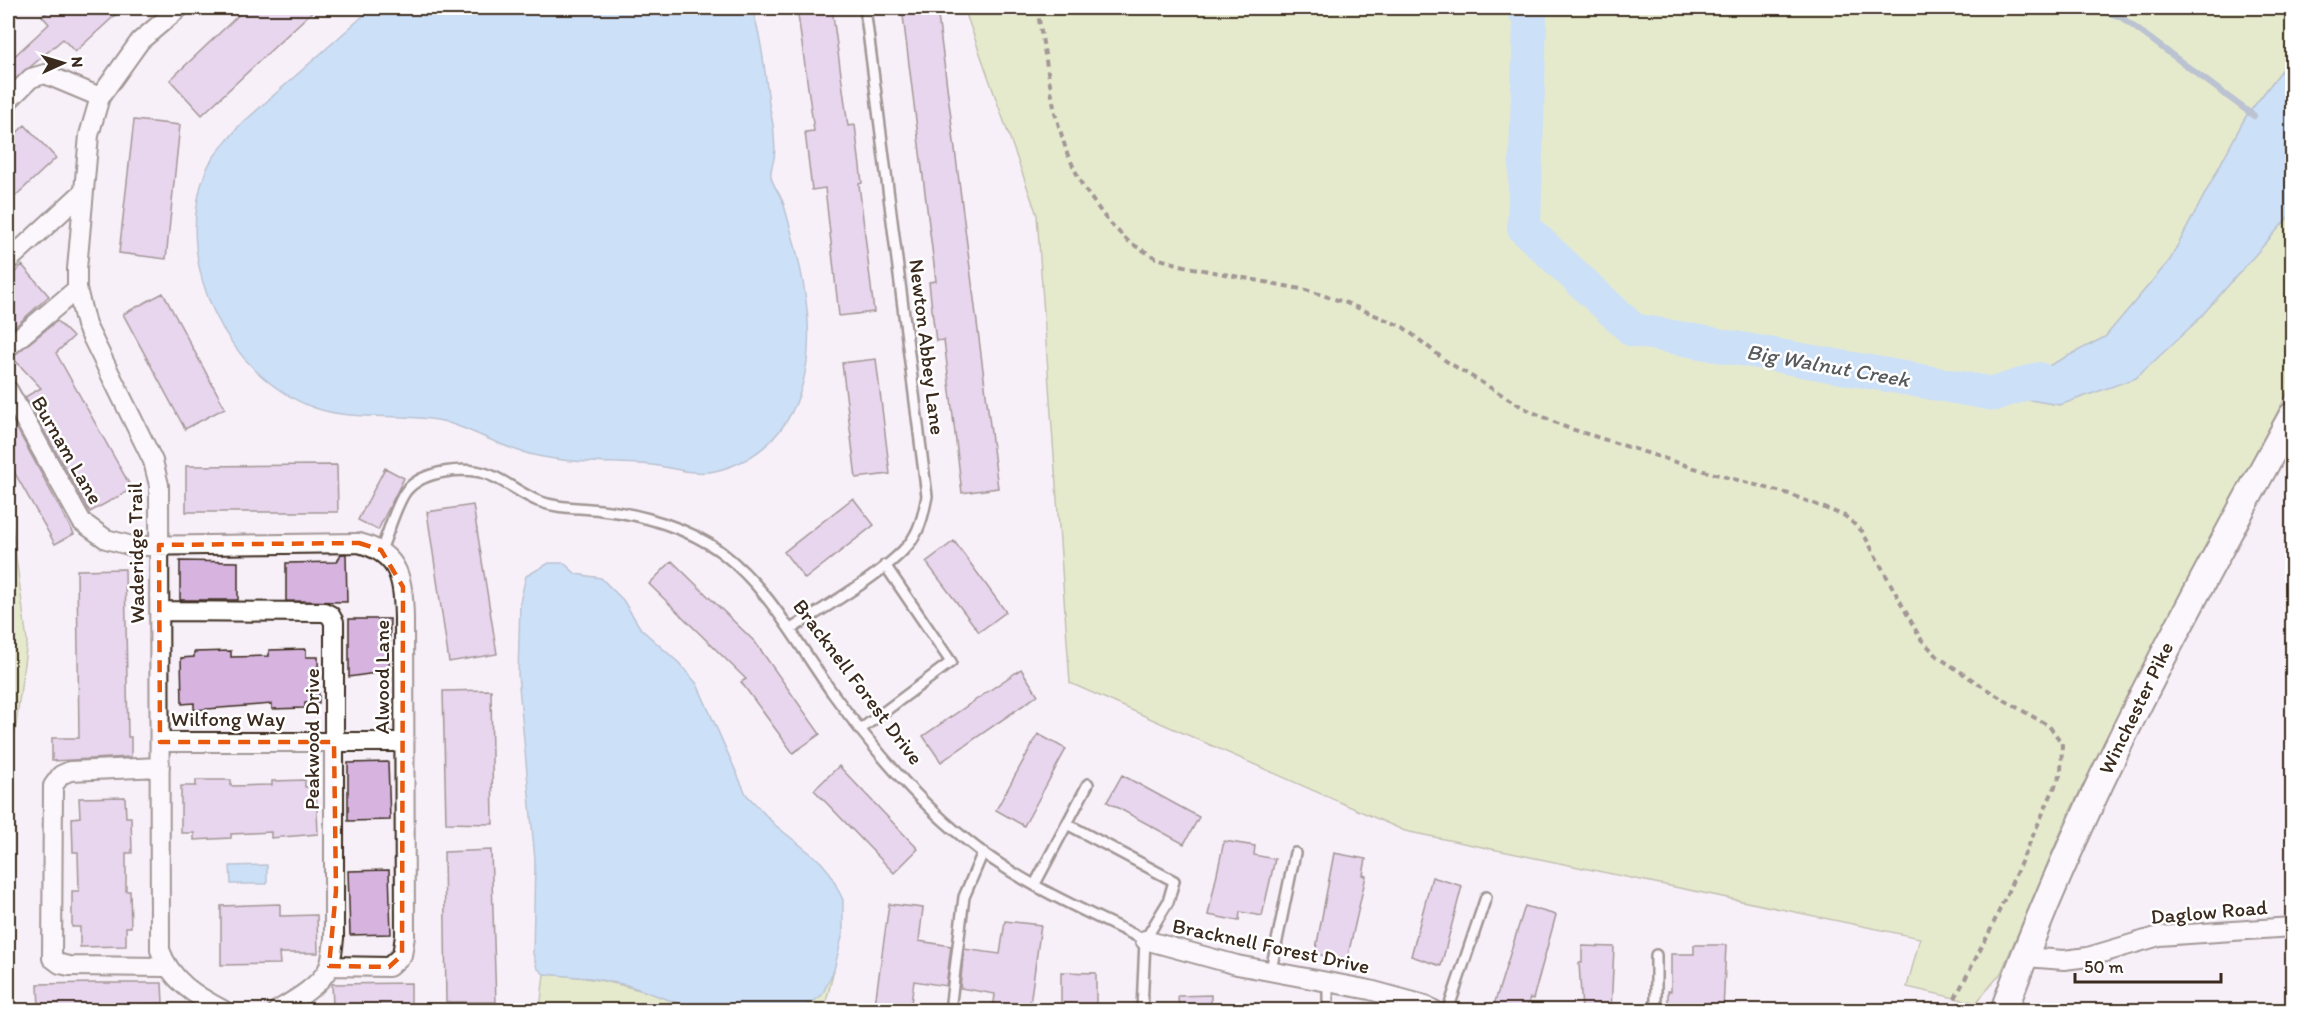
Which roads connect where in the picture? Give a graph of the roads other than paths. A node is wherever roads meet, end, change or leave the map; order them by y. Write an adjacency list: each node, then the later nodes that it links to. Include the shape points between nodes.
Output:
1 (179, 8): 3 (street, Waderidge Trail, via 140,41)
2 (865, 8): 13 (lane, Newton Abbey Lane, via 926,488 924,510 911,541)
3 (100, 97): 4 (street, via 45,74 32,78); 5 (street, Waderidge Trail, via 89,135)
4 (8, 101)
5 (84, 191): 6 (street); 7 (street, Waderidge Trail)
6 (8, 261)
7 (77, 290): 8 (street); 11 (street, Waderidge Trail, via 94,342 157,472)
8 (8, 346)
9 (8, 390): 11 (street, Burnam Lane, via 82,522 106,539 132,546)
10 (2292, 416): 30 (main road, Winchester Pike, via 2141,696 2087,809)
11 (159, 545): 12 (street, via 349,543); 14 (street, Waderidge Trail)
12 (381, 550): 15 (lane, Bracknell Forest Drive, via 406,491 421,479 467,470 565,508 635,515 678,529 721,552 748,577); 19 (street, Alwood Lane, via 397,570 403,587)
13 (885, 565): 15 (lane, Newton Abbey Lane); 16 (lane, via 951,662)
14 (160, 611): 17 (street, Waderidge Trail); 18 (street, Peakwood Drive, via 330,615 334,622)
15 (791, 629): 16 (lane, Bracknell Forest Drive)
16 (861, 729): 23 (lane, Bracknell Forest Drive, via 920,798)
17 (160, 741): 18 (street, Wilfong Way); 20 (street, Waderidge Trail)
18 (334, 742): 19 (street, Wilfong Way); 31 (street, Peakwood Drive, via 336,891)
19 (404, 742): 31 (street, Alwood Lane, via 402,955 389,967)
20 (160, 767): 32 (street, Waderidge Trail, via 160,950); 32 (street, via 70,771 53,786 52,958 69,966)
21 (1088, 784): 22 (lane)
22 (1067, 824): 25 (lane); 28 (lane, via 1174,881 1168,902)
23 (983, 852): 25 (lane, Bracknell Forest Drive); 37 (lane, via 964,897)
24 (1295, 853): 33 (lane)
25 (1035, 884): 28 (lane, Bracknell Forest Drive)
26 (1486, 897): 41 (lane)
27 (2292, 927): 30 (street, Daglow Road, via 2159,936 2064,960)
28 (1144, 940): 33 (street, Bracknell Forest Drive, via 1191,955); 38 (lane)
29 (1656, 955): 42 (lane)
30 (2025, 957): 43 (main road, Winchester Pike)
31 (329, 966): 36 (street, via 303,993)
32 (166, 967): 35 (street, via 199,998)
33 (1271, 970): 34 (street, Bracknell Forest Drive)
34 (1328, 981): 39 (lane); 40 (street, Bracknell Forest Drive, via 1425,1005)
35 (223, 1011)
36 (278, 1011)
37 (950, 1011)
38 (1142, 1011)
39 (1328, 1011)
40 (1434, 1011)
41 (1449, 1011)
42 (1656, 1011)
43 (2004, 1011)

